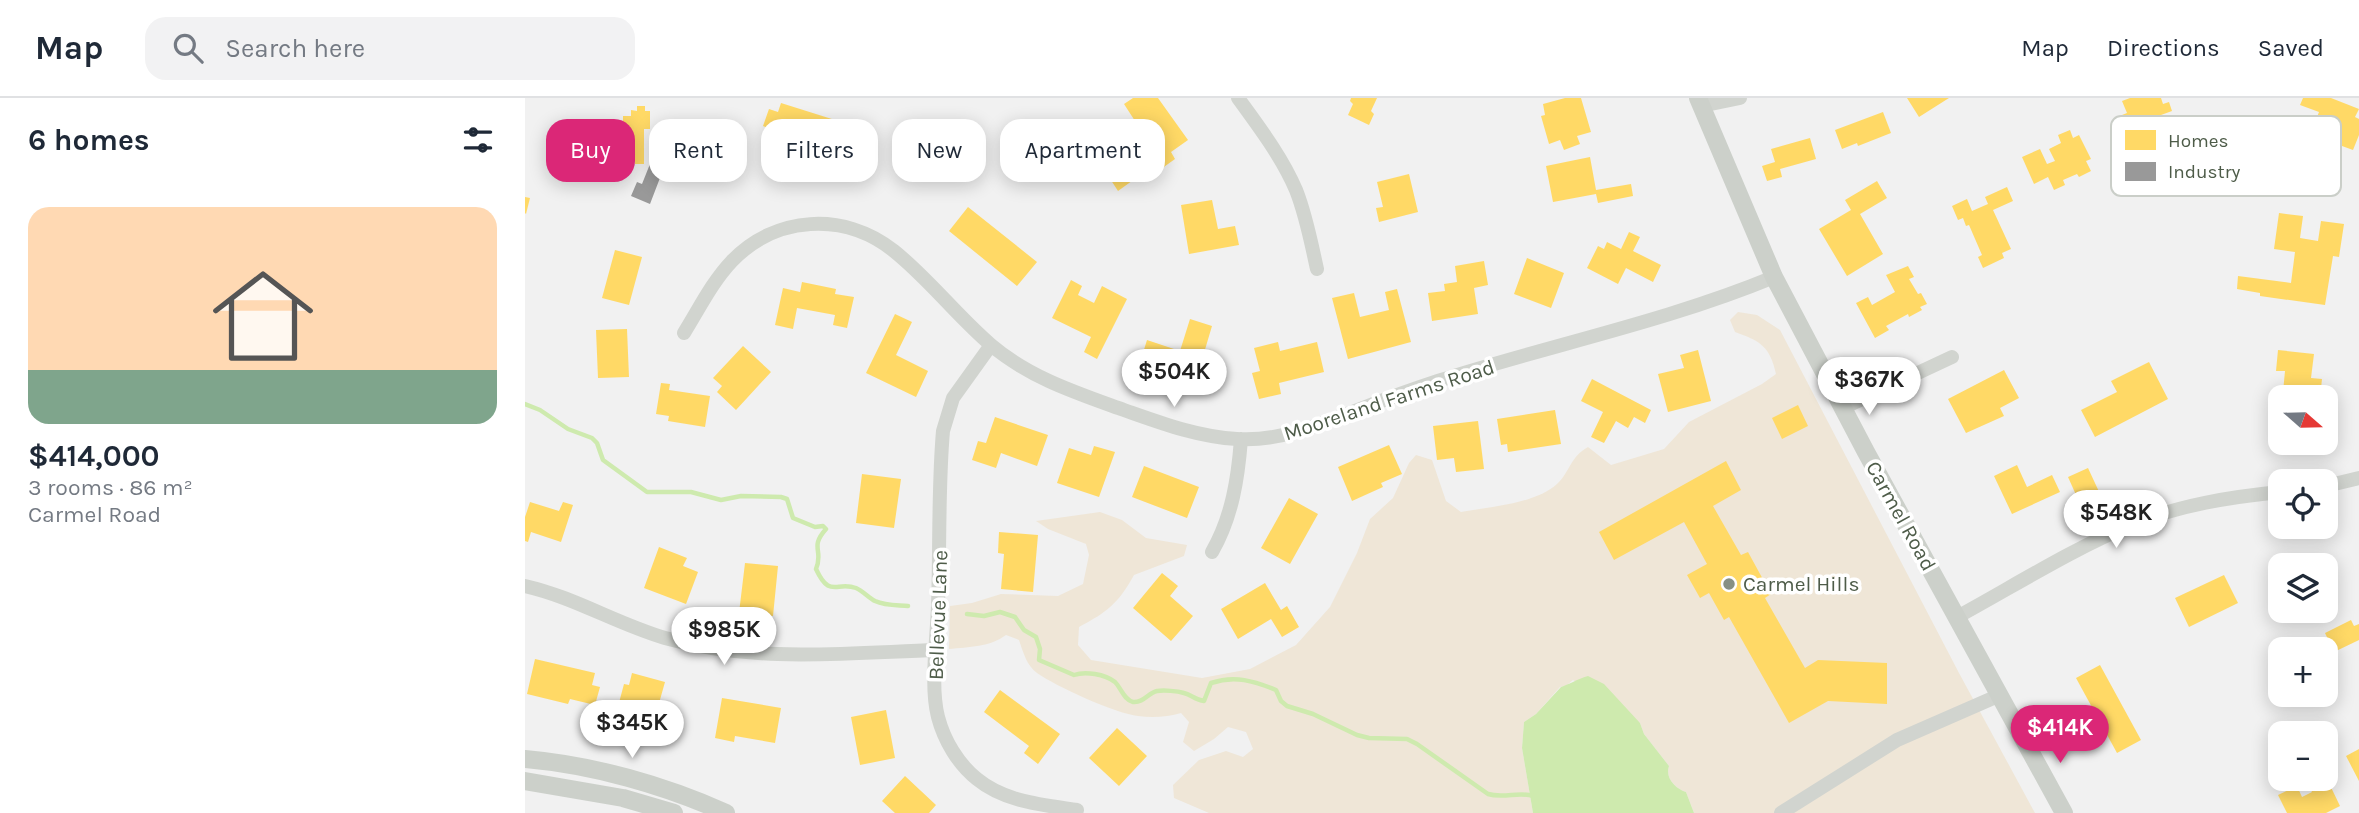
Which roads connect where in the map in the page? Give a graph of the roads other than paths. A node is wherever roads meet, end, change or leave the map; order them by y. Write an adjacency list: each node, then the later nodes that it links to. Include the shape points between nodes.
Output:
1 (1238, 98): 4 (street, via 1280,158 1296,190)
2 (1741, 98): 3 (street)
3 (1699, 102): 5 (main road, Carmel Road)
4 (1317, 269)
5 (1774, 276): 9 (main road, Carmel Road); 10 (street, Mooreland Farms Road, via 1721,299 1441,380 1311,428)
6 (684, 333): 7 (street, Mooreland Farms Road, via 713,285 748,246 781,229 822,223 859,231 893,250)
7 (991, 345): 10 (street, Mooreland Farms Road, via 1018,365 1077,394 1174,427); 17 (street, Bellevue Lane, via 960,386 943,430)
8 (1952, 357): 9 (street)
9 (1843, 408): 16 (main road, Carmel Road)
10 (1241, 439): 14 (street, via 1235,492)
11 (2359, 478): 12 (street)
12 (2338, 483)
13 (2268, 493): 16 (street, via 2178,509 2134,523)
14 (1212, 552)
15 (525, 586): 17 (street, via 664,637 705,647 792,654)
16 (1957, 617): 18 (main road, Carmel Road)
17 (936, 650): 21 (street, Bellevue Lane, via 938,717 963,765 1008,797)
18 (2000, 695): 24 (street, via 1897,740); 25 (main road, Carmel Road)
19 (525, 759): 23 (main road, via 617,775)
20 (525, 781): 22 (main road, via 623,798)
21 (1077, 810)
22 (674, 813)
23 (726, 813)
24 (1781, 813)
25 (2064, 813)

